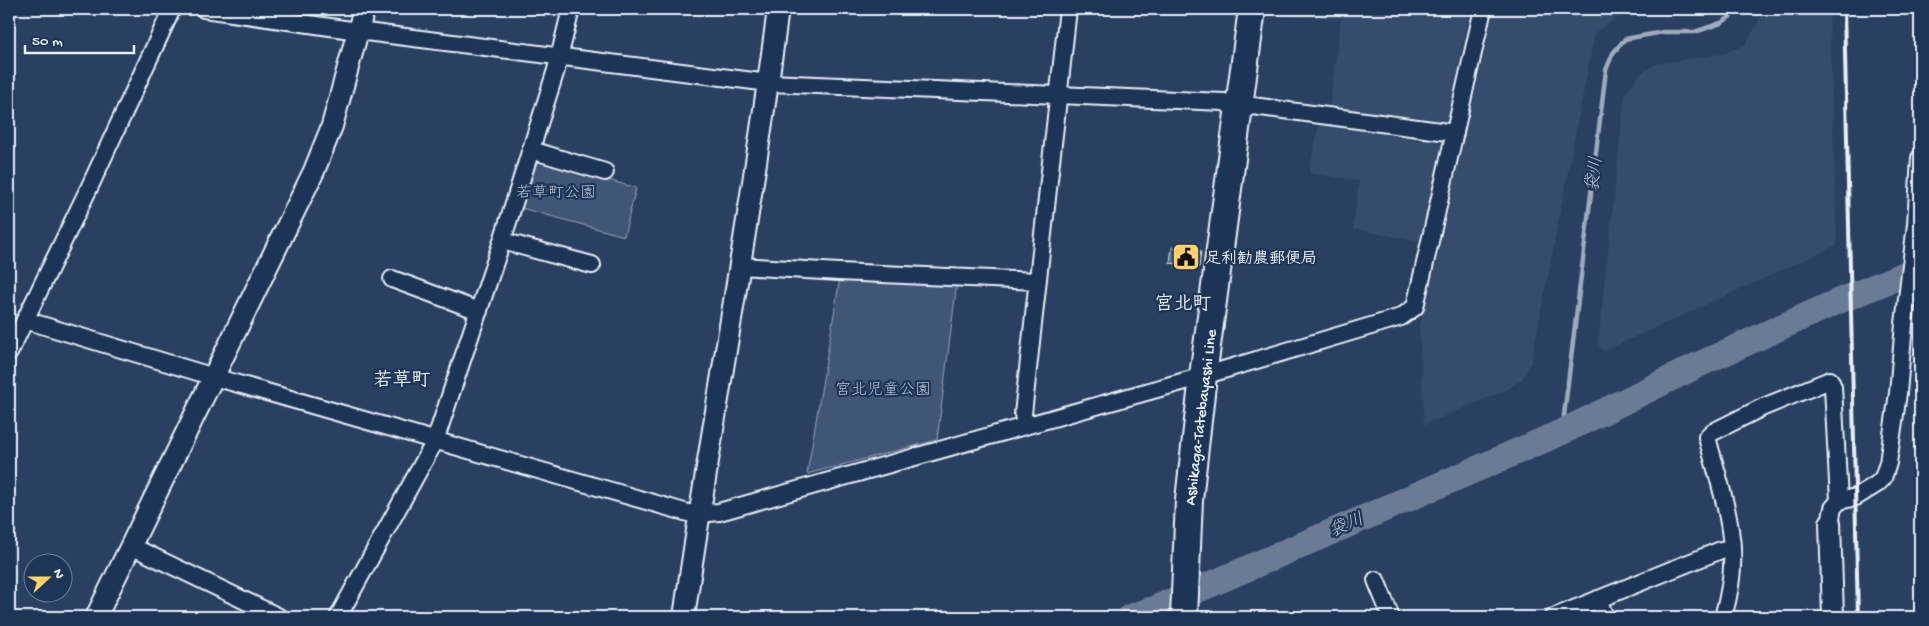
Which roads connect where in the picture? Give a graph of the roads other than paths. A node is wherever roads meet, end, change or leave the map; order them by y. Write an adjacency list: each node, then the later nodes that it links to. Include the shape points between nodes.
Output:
1 (172, 9): 24 (street)
2 (204, 9): 9 (street)
3 (364, 9): 9 (street)
4 (571, 9): 10 (street)
5 (778, 9): 11 (street)
6 (1068, 9): 12 (street)
7 (1252, 9): 13 (main road, Ashikaga-Tatebayashi Line)
8 (1483, 9): 14 (street)
9 (358, 31): 10 (street); 27 (street, via 324,149)
10 (560, 56): 11 (street); 15 (street)
11 (769, 83): 12 (street); 20 (street)
12 (1058, 95): 13 (street, via 1224,102); 22 (street)
13 (1238, 111): 14 (street, via 1253,106); 26 (main road, Ashikaga-Tatebayashi Line)
14 (1455, 133): 26 (street, via 1415,307 1401,318)
15 (531, 150): 17 (street); 18 (street)
16 (1920, 158): 30 (street, via 1916,224 1888,464 1883,478 1869,490)
17 (605, 172)
18 (502, 242): 19 (street); 23 (street)
19 (592, 265)
20 (739, 266): 22 (street); 31 (street)
21 (392, 278): 23 (street)
22 (1037, 281): 28 (street, via 1023,414)
23 (479, 311): 29 (street)
24 (25, 320): 25 (street); 27 (street)
25 (9, 352)
26 (1203, 376): 28 (street); 41 (main road, Ashikaga-Tatebayashi Line, via 1189,500)
27 (214, 377): 29 (street); 33 (street)
28 (1025, 426): 31 (street, via 719,512)
29 (435, 441): 31 (street); 39 (street)
30 (1839, 501): 32 (street, via 1833,508); 34 (street, via 1830,380 1761,408 1707,437)
31 (698, 514): 40 (street)
32 (1830, 522): 46 (street)
33 (131, 546): 37 (street); 38 (street)
34 (1732, 548): 36 (street); 45 (street, via 1729,592)
35 (1376, 580): 42 (street)
36 (1598, 599): 43 (street); 44 (street)
37 (96, 617)
38 (279, 617)
39 (338, 617)
40 (684, 617)
41 (1184, 617)
42 (1391, 617)
43 (1554, 617)
44 (1605, 617)
45 (1723, 617)
46 (1833, 617)

